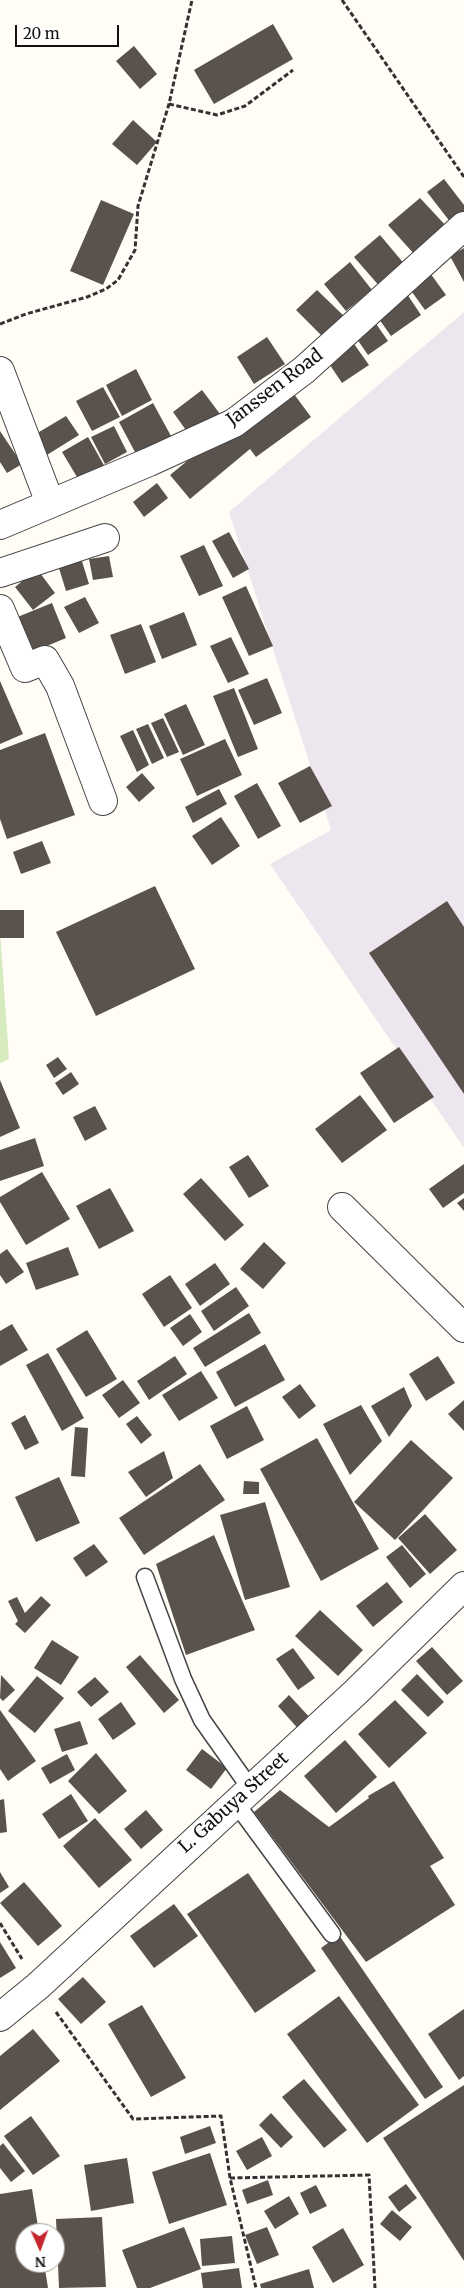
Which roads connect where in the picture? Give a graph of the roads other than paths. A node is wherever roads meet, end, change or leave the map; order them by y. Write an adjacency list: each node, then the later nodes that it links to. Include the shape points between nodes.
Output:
1 (464, 226): 3 (street, Janssen Road, via 304,370 234,423)
2 (0, 371): 3 (street)
3 (50, 503): 4 (street, Janssen Road)
4 (0, 525)
5 (105, 538): 6 (street)
6 (0, 573)
7 (0, 609): 8 (street, via 25,668 44,660 60,686)
8 (103, 800)
9 (342, 1207): 10 (street)
10 (464, 1328)
11 (145, 1577): 13 (lane, via 183,1679)
12 (464, 1586): 13 (street, L. Gabuya Street, via 356,1692)
13 (243, 1795): 14 (lane); 15 (street, L. Gabuya Street, via 38,1986)
14 (332, 1934)
15 (0, 2017)

